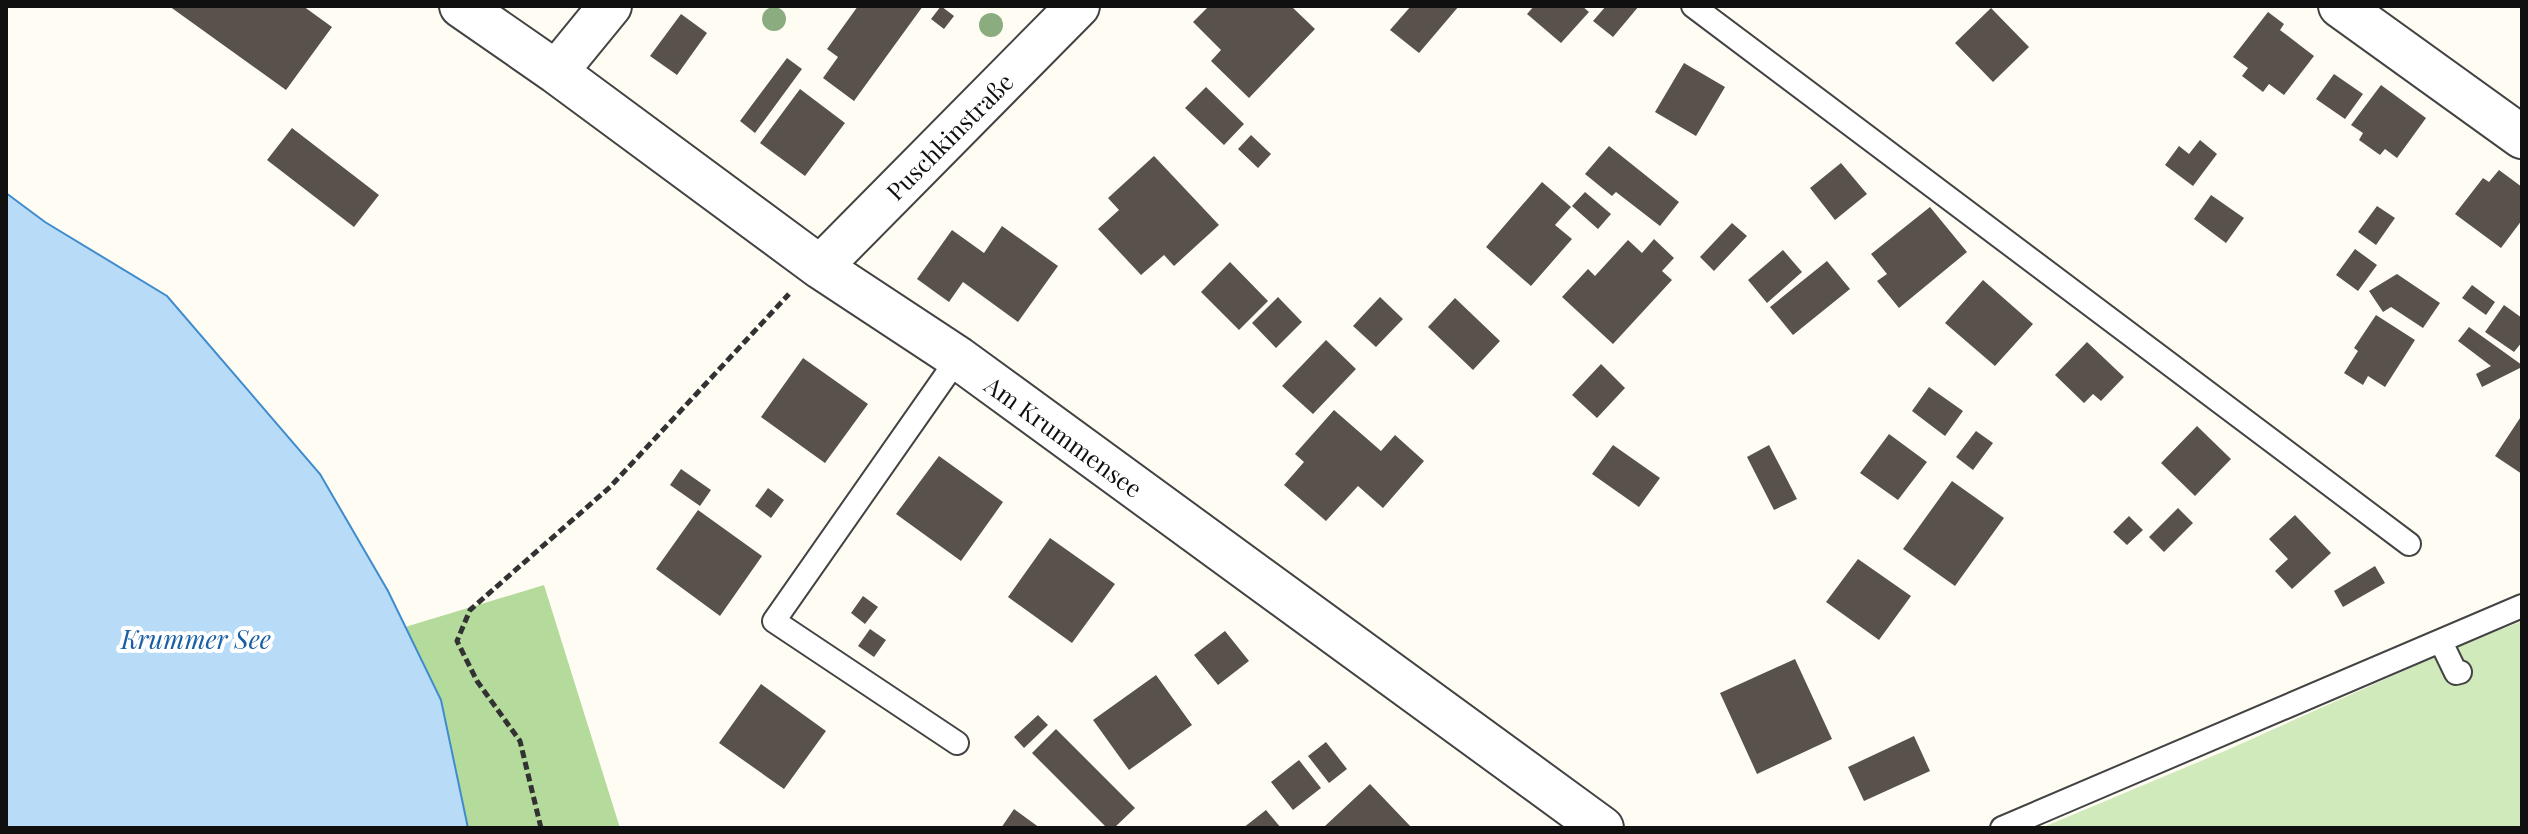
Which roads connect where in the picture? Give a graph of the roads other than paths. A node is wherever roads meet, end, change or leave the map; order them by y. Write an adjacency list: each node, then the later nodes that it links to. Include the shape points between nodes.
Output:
1 (461, 6): 6 (street, Am Krummensee)
2 (610, 6): 6 (street)
3 (1078, 6): 8 (street, Puschkinstraße)
4 (1693, 6): 10 (lane)
5 (2340, 6): 7 (street)
6 (556, 72): 8 (street, Am Krummensee)
7 (2522, 137)
8 (820, 267): 9 (street, Am Krummensee)
9 (958, 358): 14 (lane, via 774,621); 15 (street, Am Krummensee)
10 (2409, 544)
11 (2522, 606): 12 (lane)
12 (2441, 642): 13 (lane); 16 (lane)
13 (2460, 672)
14 (957, 743)
15 (1570, 820)
16 (2002, 828)

